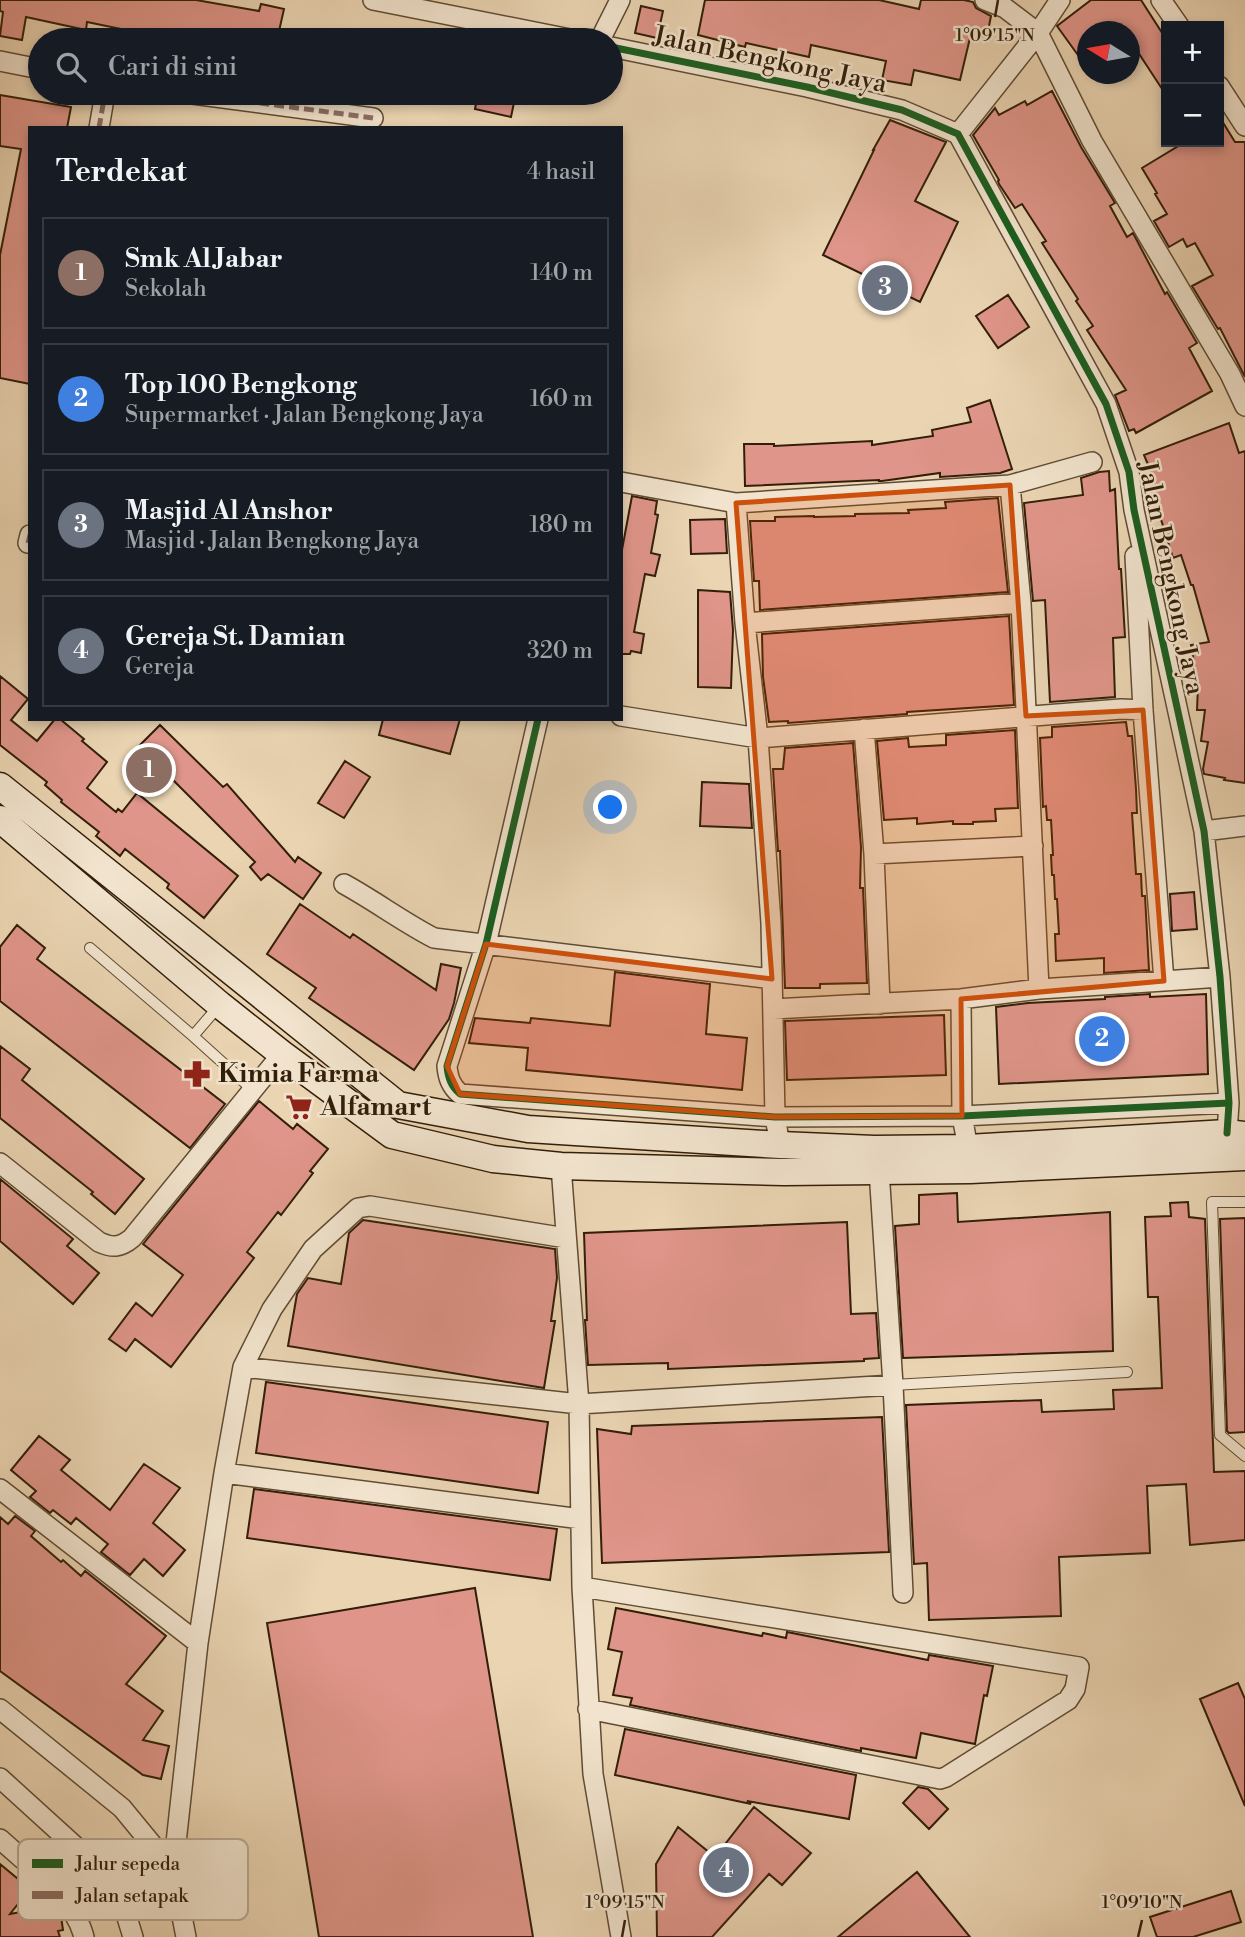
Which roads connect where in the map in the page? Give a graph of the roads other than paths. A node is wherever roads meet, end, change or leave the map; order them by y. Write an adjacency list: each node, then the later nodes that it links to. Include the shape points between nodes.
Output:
1 (373, 0): 7 (street)
2 (620, 0): 8 (street)
3 (985, 0): 9 (street, via 1005,8)
4 (1060, 0): 9 (street)
5 (1161, 0): 6 (street)
6 (1176, 21)
7 (514, 28)
8 (606, 28)
9 (1038, 33): 19 (street); 20 (street, via 1092,141)
10 (623, 49): 19 (street, Jalan Bengkong Jaya, via 902,110)
11 (0, 61): 12 (street)
12 (28, 67)
13 (1224, 94): 18 (street)
14 (103, 105): 17 (street)
15 (275, 105): 16 (street)
16 (373, 118)
17 (99, 126)
18 (1245, 126)
19 (958, 134): 25 (street, Jalan Bengkong Jaya, via 1106,404 1129,472)
20 (1245, 406)
21 (1093, 462): 23 (street)
22 (623, 481): 24 (street)
23 (1010, 485): 24 (street); 26 (street)
24 (736, 503): 27 (street)
25 (1135, 510): 28 (street); 37 (street, Jalan Bengkong Jaya)
26 (1021, 603): 27 (street); 30 (street)
27 (745, 623): 33 (street)
28 (1143, 709): 30 (street); 45 (street)
29 (623, 716): 33 (street)
30 (1026, 716): 32 (street); 38 (street)
31 (538, 721): 41 (street)
32 (864, 729): 33 (street); 39 (street)
33 (758, 737): 44 (street)
34 (0, 786): 58 (main road, via 398,1105)
35 (0, 819): 49 (main road)
36 (1245, 826): 37 (street)
37 (1204, 831): 43 (street, Jalan Bengkong Jaya)
38 (1033, 846): 39 (street); 46 (street)
39 (874, 854): 48 (street)
40 (344, 884): 41 (street, via 434,938)
41 (485, 944): 44 (street); 54 (street, via 447,1066 449,1078 460,1094)
42 (90, 948): 51 (lane)
43 (1220, 976): 45 (street); 55 (street, Jalan Bengkong Jaya)
44 (772, 979): 50 (street)
45 (1164, 981): 46 (street)
46 (1040, 989): 47 (street)
47 (961, 999): 48 (street); 57 (street)
48 (880, 1004): 50 (street)
49 (220, 1005): 51 (lane); 52 (main road)
50 (773, 1009): 56 (street)
51 (193, 1036): 53 (lane)
52 (282, 1054): 53 (street); 64 (main road, via 392,1135 493,1159)
53 (253, 1090): 63 (street, via 122,1246 109,1247 99,1241)
54 (530, 1099): 56 (street); 58 (street)
55 (1229, 1103): 57 (street); 59 (street, Jalan Bengkong Jaya)
56 (775, 1116): 57 (street); 60 (street)
57 (962, 1116): 61 (street)
58 (528, 1129): 60 (main road)
59 (1236, 1134): 61 (main road)
60 (780, 1145): 61 (main road)
61 (968, 1148)
62 (1245, 1157): 65 (main road)
63 (0, 1163)
64 (561, 1166): 65 (main road); 67 (street)
65 (879, 1171): 70 (street)
66 (1245, 1202): 72 (lane, via 1212,1202 1220,1435)
67 (566, 1238): 68 (street, via 370,1206 358,1208 313,1249 272,1309); 71 (street)
68 (243, 1367): 71 (street); 73 (street)
69 (1127, 1372): 70 (lane)
70 (893, 1385): 71 (street); 77 (street)
71 (579, 1404): 75 (street)
72 (1245, 1456)
73 (224, 1473): 75 (street); 78 (street)
74 (0, 1489): 78 (street)
75 (581, 1519): 76 (street)
76 (582, 1587): 80 (street); 80 (street, via 1079,1667 1068,1700 940,1779)
77 (903, 1593)
78 (198, 1643): 85 (street)
79 (0, 1709): 84 (street, via 122,1808)
80 (589, 1709): 91 (street, via 593,1774)
81 (0, 1778): 83 (street)
82 (0, 1839): 86 (street)
83 (67, 1839)
84 (148, 1839)
85 (176, 1839)
86 (18, 1856)
87 (76, 1920): 89 (street)
88 (128, 1920): 90 (street)
89 (84, 1937)
90 (133, 1937)
91 (621, 1937)

